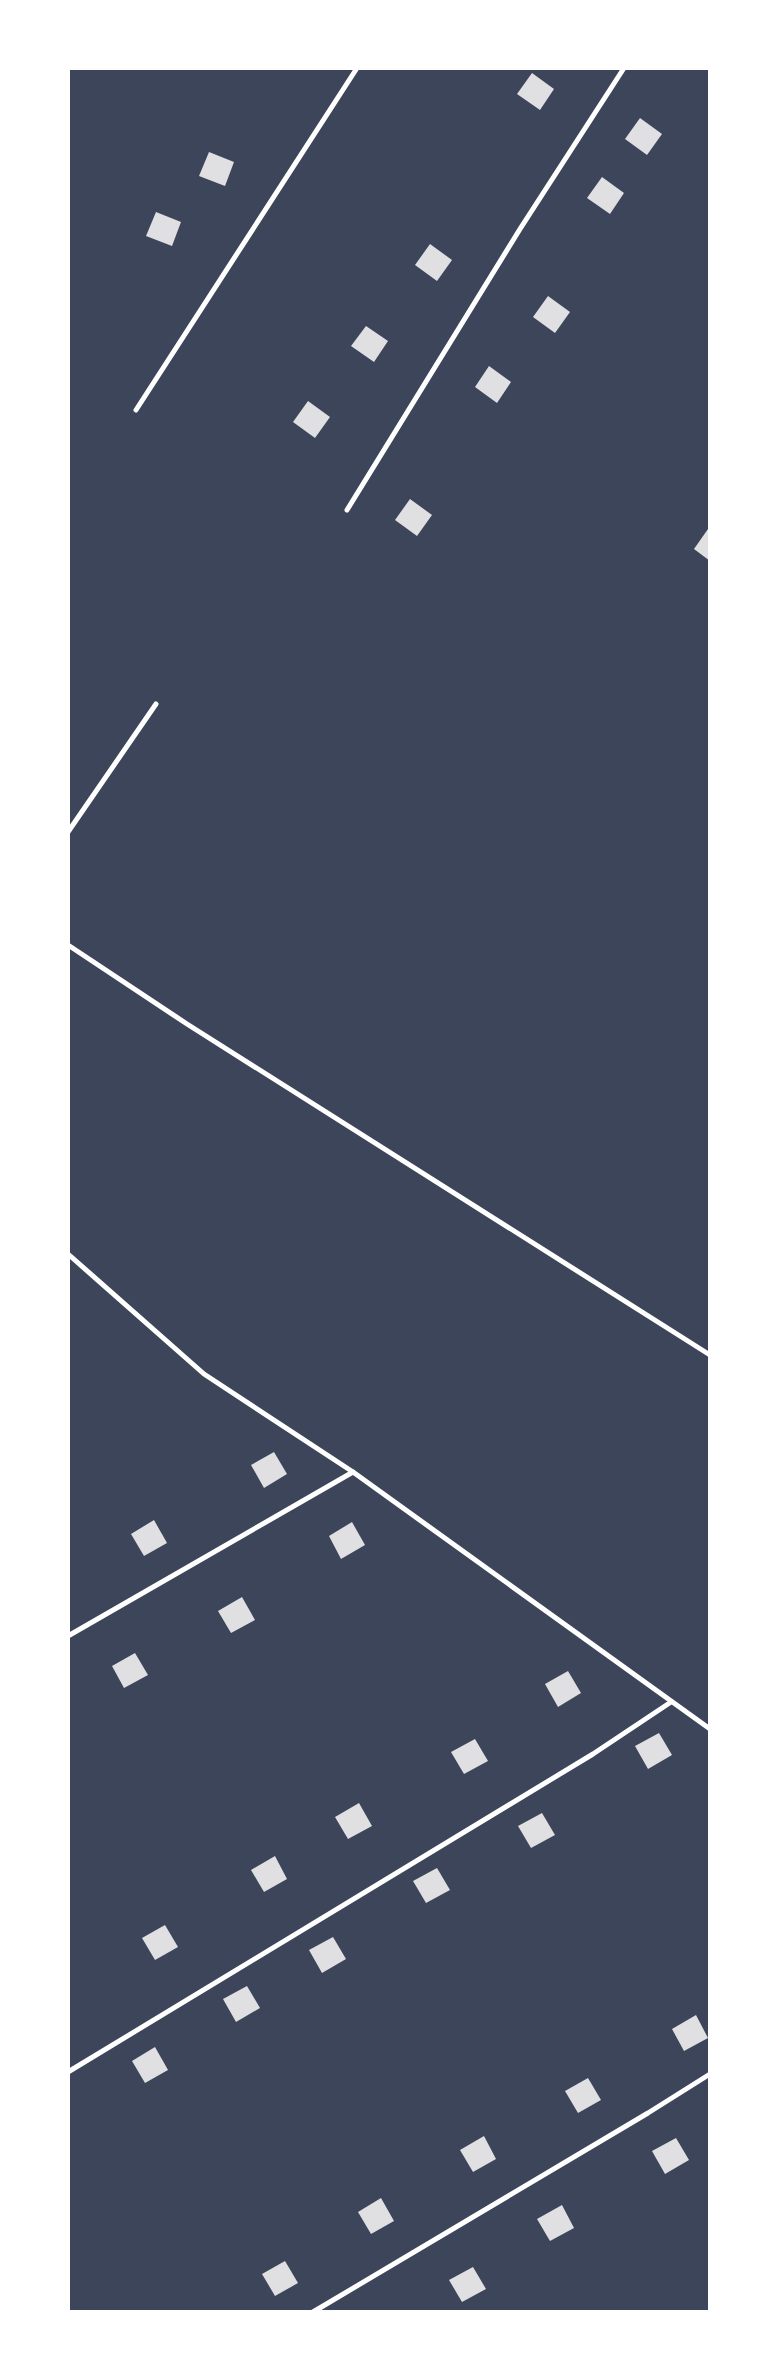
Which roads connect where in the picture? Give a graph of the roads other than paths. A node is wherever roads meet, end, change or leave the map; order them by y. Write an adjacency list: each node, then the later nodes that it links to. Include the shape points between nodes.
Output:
1 (357, 68): 3 (lane)
2 (624, 68): 4 (lane)
3 (136, 410)
4 (347, 510)
5 (156, 704): 6 (lane)
6 (68, 832)
7 (68, 945): 9 (lane)
8 (68, 1254): 10 (lane, via 204,1374)
9 (710, 1355)
10 (353, 1472): 11 (lane); 12 (lane)
11 (68, 1636)
12 (671, 1702): 13 (lane); 14 (lane, via 593,1754)
13 (710, 1729)
14 (68, 2072)
15 (710, 2074): 16 (lane)
16 (313, 2312)

